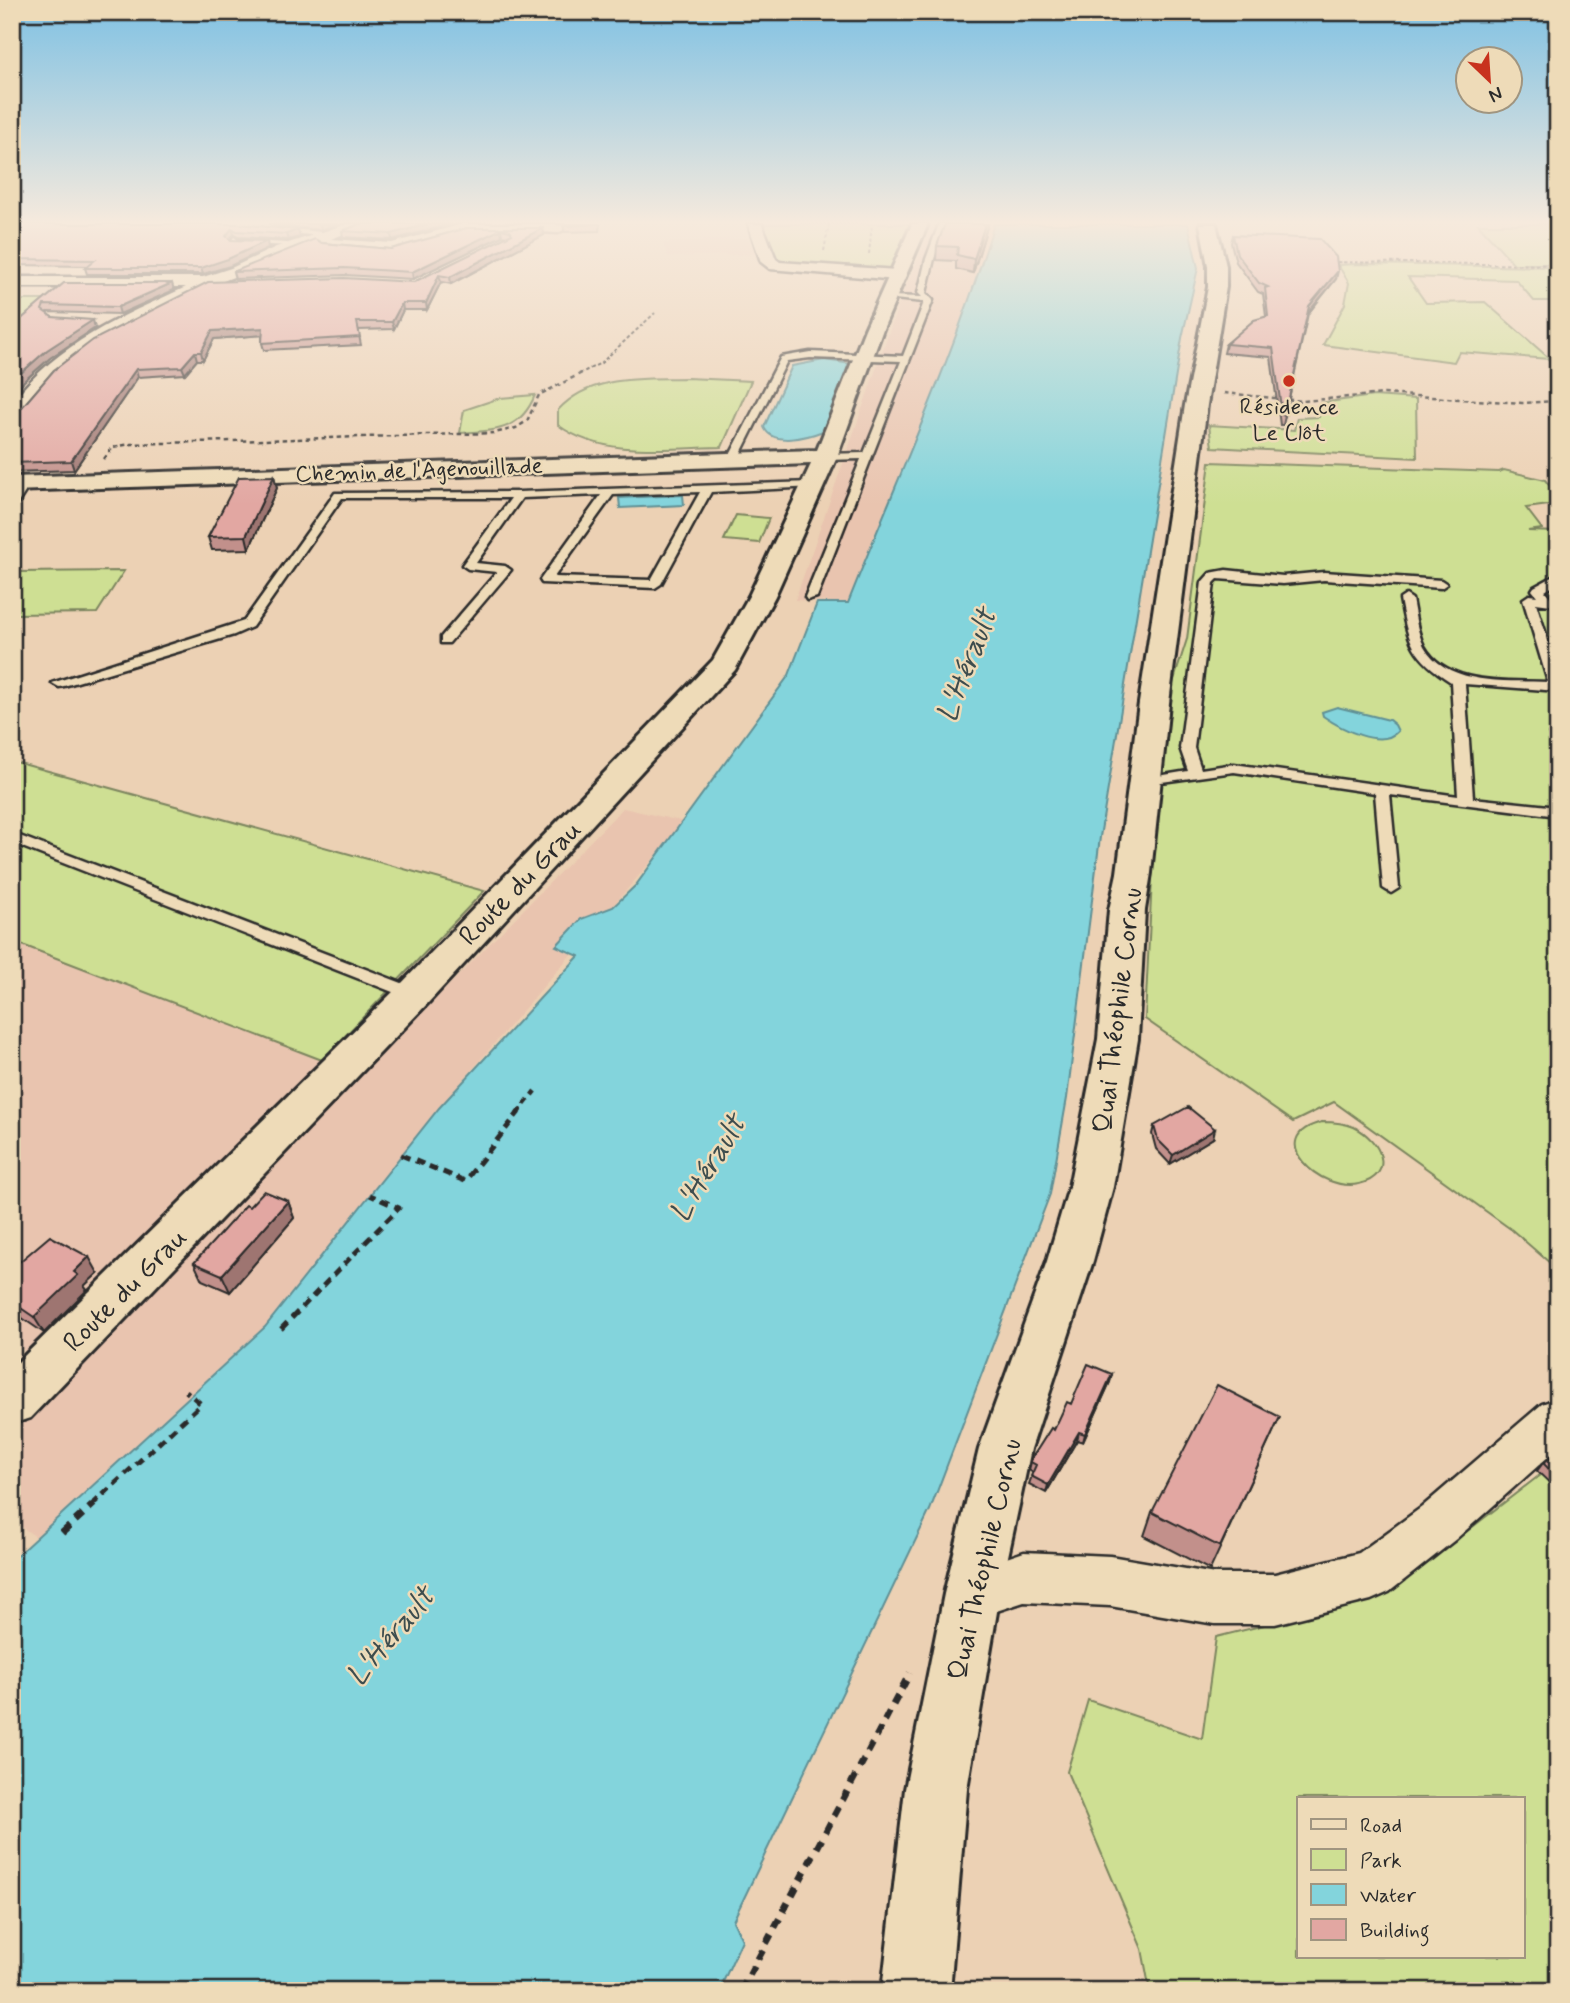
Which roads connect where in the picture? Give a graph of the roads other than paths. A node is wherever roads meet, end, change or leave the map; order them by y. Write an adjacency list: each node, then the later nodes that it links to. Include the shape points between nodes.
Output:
1 (134, 317): 6 (street)
2 (880, 317): 7 (street, Route du Grau)
3 (922, 317): 8 (lane)
4 (1212, 317): 30 (street, Quai Théophile Cornu)
5 (89, 320): 6 (street)
6 (125, 322): 9 (street, via 55,367)
7 (863, 359): 8 (lane); 11 (lane, via 810,355 784,359); 12 (street, Route du Grau)
8 (906, 359): 10 (lane)
9 (12, 415)
10 (867, 456): 12 (lane); 20 (lane)
11 (733, 459): 12 (street, Chemin de l'Agenouillade); 13 (street, Chemin de l'Agenouillade)
12 (818, 471): 14 (lane); 36 (street, Route du Grau, via 762,596 725,664)
13 (19, 484): 17 (lane)
14 (708, 488): 15 (lane); 15 (lane, via 655,584 546,580)
15 (610, 491): 16 (lane)
16 (519, 495): 24 (lane, via 468,565 505,570); 27 (lane, via 339,495 247,624)
17 (12, 504)
18 (1558, 578): 22 (lane, via 1538,590)
19 (1441, 584): 29 (lane, via 1324,576 1283,580 1214,576 1208,582 1187,748)
20 (810, 597)
21 (1405, 599): 26 (lane, via 1413,641 1422,655)
22 (1553, 601): 23 (lane, via 1529,599)
23 (1540, 635): 25 (lane); 28 (lane)
24 (445, 640)
25 (1558, 645)
26 (1458, 680): 28 (lane); 32 (lane)
27 (59, 682)
28 (1556, 685)
29 (1196, 774): 30 (lane); 31 (lane, via 1245,769)
30 (1145, 782): 39 (street, Quai Théophile Cornu, via 1127,910 1118,1039 1091,1188 1006,1449)
31 (1382, 790): 32 (lane); 35 (lane)
32 (1466, 802): 33 (lane)
33 (1558, 813)
34 (12, 838): 36 (lane)
35 (1391, 888)
36 (414, 994): 37 (street, Route du Grau)
37 (12, 1402)
38 (1558, 1419): 39 (street, via 1439,1523 1371,1575 1275,1599 1215,1599 1111,1581 1024,1577)
39 (972, 1594): 40 (street, Quai Théophile Cornu, via 936,1789)
40 (916, 1991)

